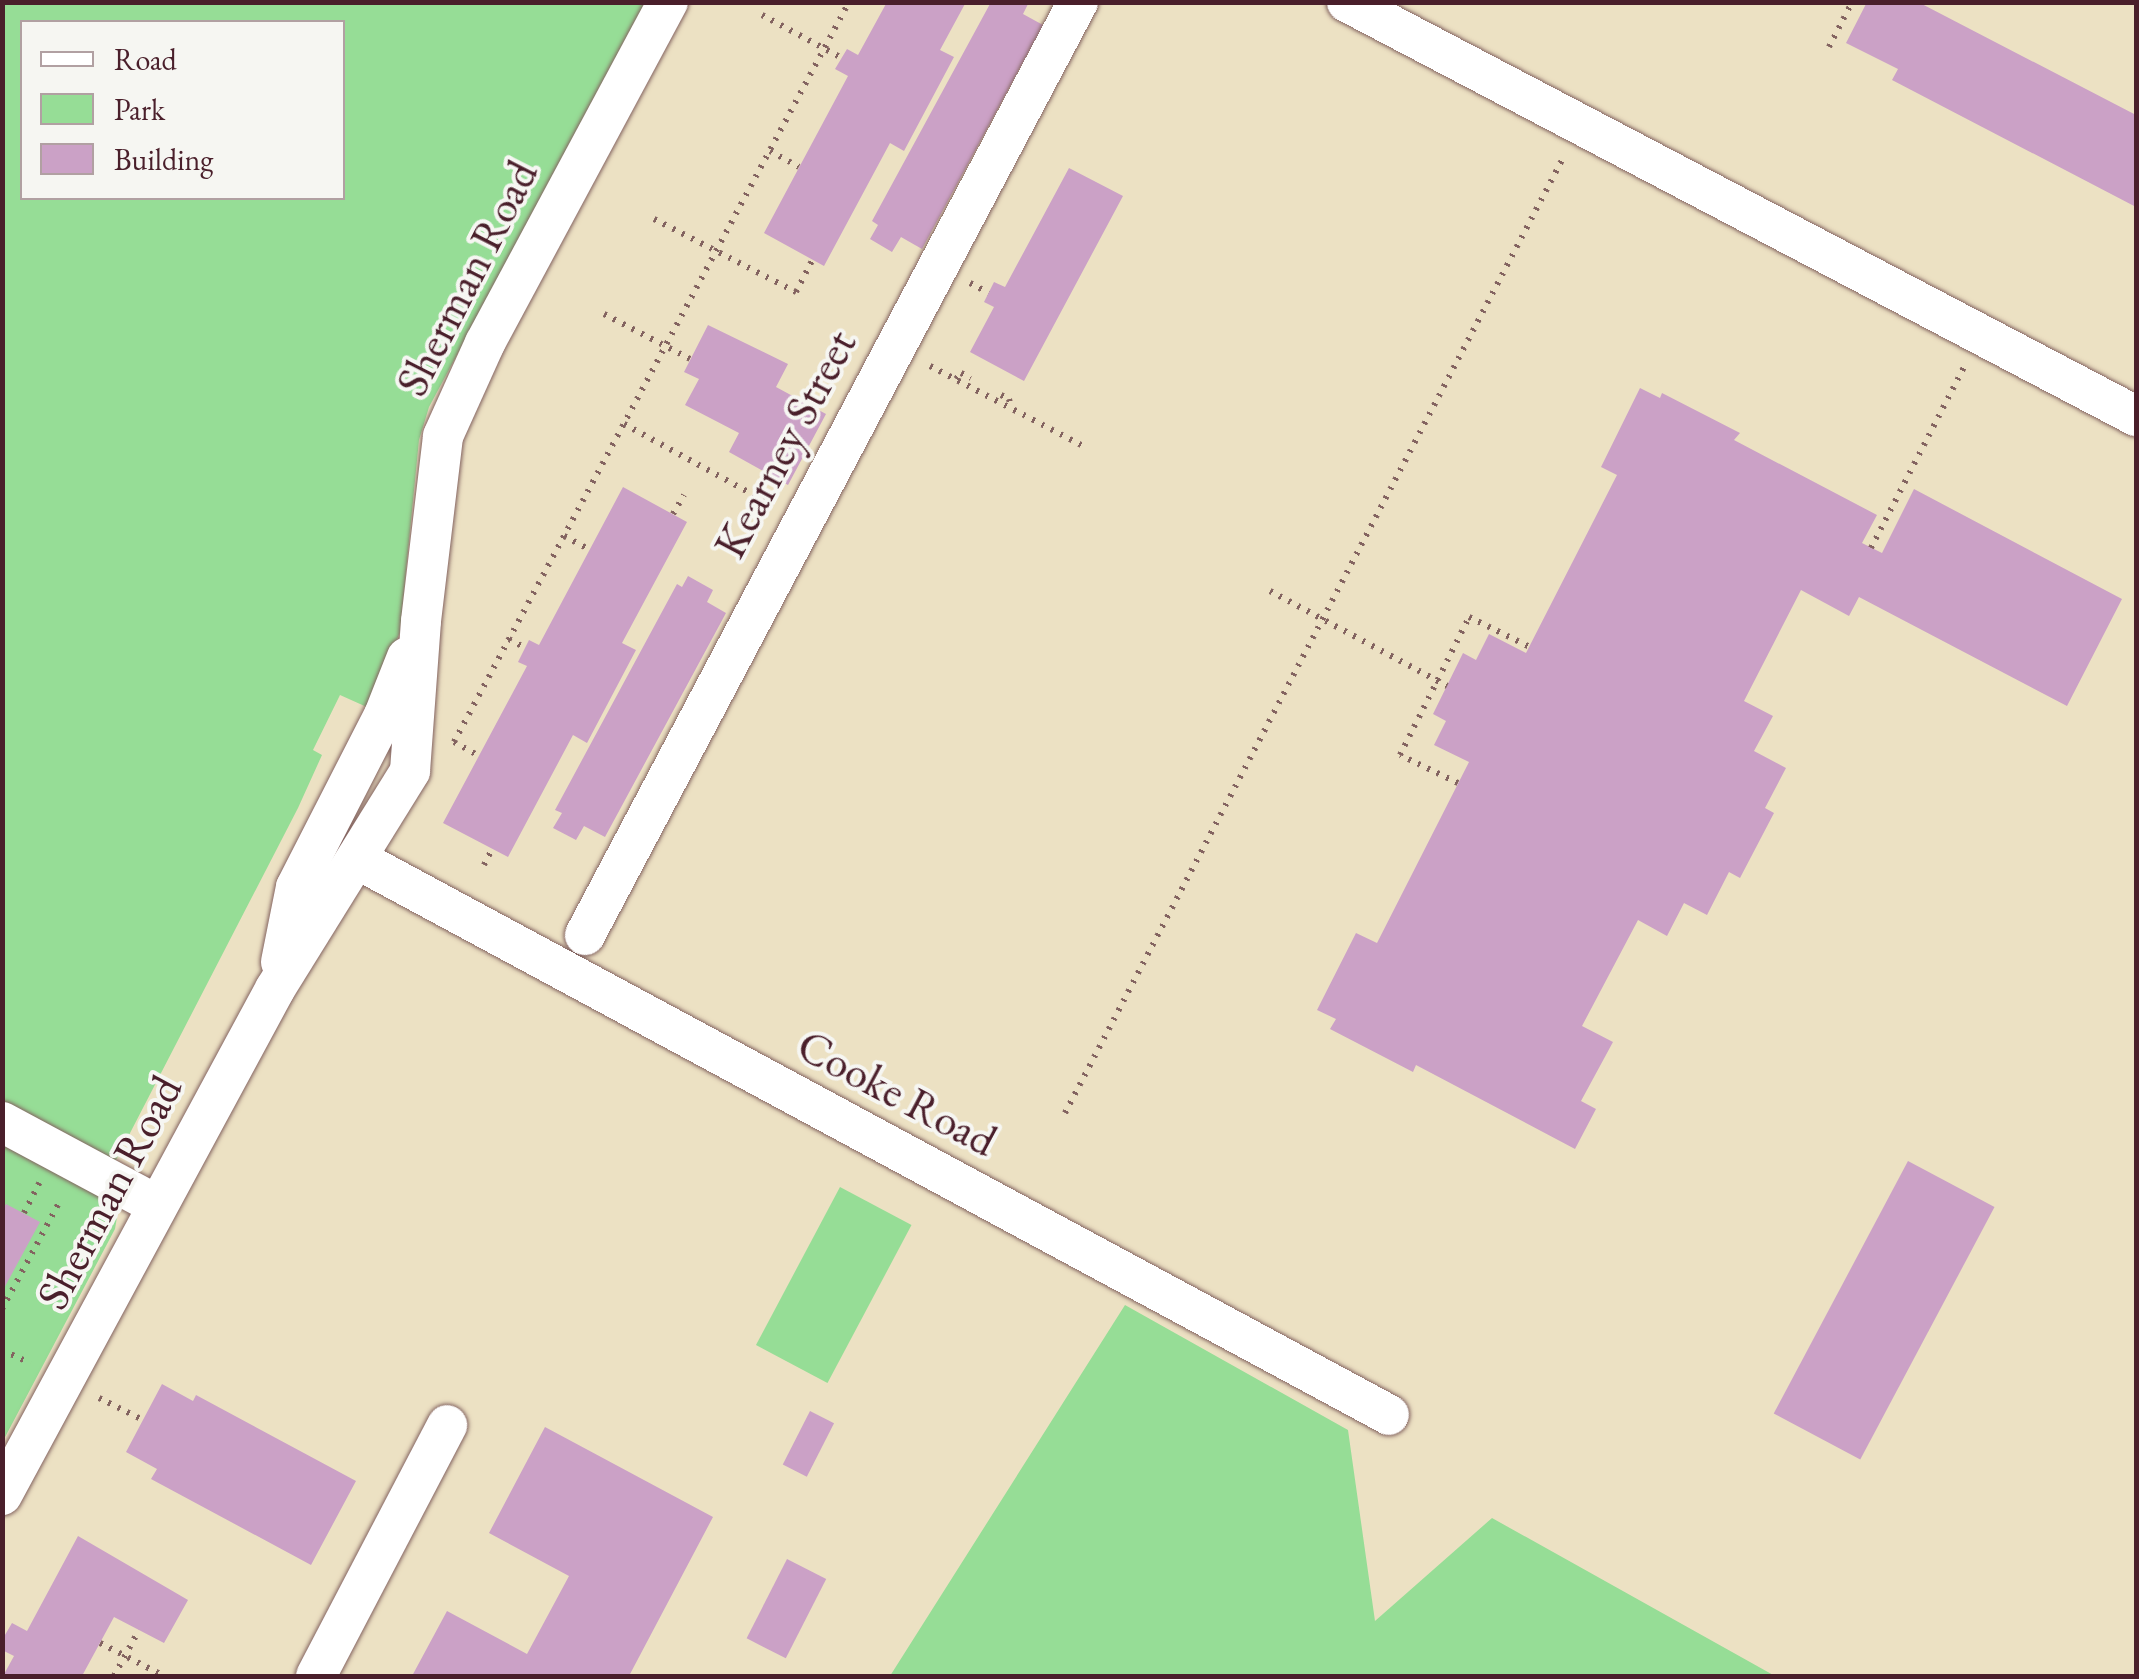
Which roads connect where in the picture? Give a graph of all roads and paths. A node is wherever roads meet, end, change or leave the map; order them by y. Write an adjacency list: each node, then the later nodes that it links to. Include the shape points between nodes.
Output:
1 (668, 2): 36 (street, Sherman Road, via 442,436)
2 (849, 2): 8 (path)
3 (1078, 2): 19 (street, Kearney Street)
4 (1348, 2): 10 (street)
5 (1852, 2): 7 (path)
6 (762, 15): 8 (path)
7 (1829, 47)
8 (825, 48): 9 (path); 11 (path)
9 (842, 58)
10 (1580, 124): 17 (street); 35 (path)
11 (770, 151): 12 (path); 14 (path)
12 (799, 168)
13 (654, 218): 14 (path)
14 (716, 250): 15 (path, via 796,292); 18 (path)
15 (813, 259)
16 (604, 314): 18 (path)
17 (1981, 335): 25 (street); 32 (path)
18 (666, 346): 20 (path); 26 (path)
19 (893, 346): 22 (path); 30 (street, Kearney Street)
20 (690, 359)
21 (971, 378): 22 (path, via 961,373)
22 (956, 379): 24 (path)
23 (1002, 395): 24 (path)
24 (1011, 408): 27 (path)
25 (2136, 416)
26 (624, 424): 30 (path); 31 (path)
27 (1083, 446)
28 (684, 496): 29 (path)
29 (673, 514)
30 (801, 521): 49 (street, Kearney Street)
31 (564, 536): 33 (path); 37 (path)
32 (1871, 548)
33 (590, 550)
34 (1270, 591): 35 (path)
35 (1323, 619): 40 (path); 51 (path)
36 (421, 621): 47 (street, via 410,771); 50 (street, via 384,715 296,887)
37 (509, 639): 39 (path); 42 (path)
38 (1530, 647): 40 (path, via 1469,616)
39 (525, 648)
40 (1437, 681): 41 (path); 45 (path, via 1400,754)
41 (1446, 686)
42 (454, 742): 43 (path); 44 (path)
43 (446, 756)
44 (479, 756)
45 (1458, 783)
46 (492, 849): 48 (path)
47 (357, 858): 50 (street); 58 (street, Cooke Road)
48 (484, 865)
49 (585, 935)
50 (275, 989): 55 (street, Sherman Road)
51 (1065, 1113)
52 (2, 1122): 55 (street)
53 (41, 1180): 56 (path)
54 (64, 1194): 57 (path)
55 (158, 1205): 60 (street, Sherman Road)
56 (24, 1213)
57 (2, 1309)
58 (1390, 1414)
59 (447, 1425): 66 (street)
60 (2, 1495)
61 (139, 1630): 63 (path)
62 (100, 1643): 63 (path)
63 (125, 1656): 64 (path); 65 (path)
64 (114, 1676)
65 (164, 1676)
66 (316, 1676)

